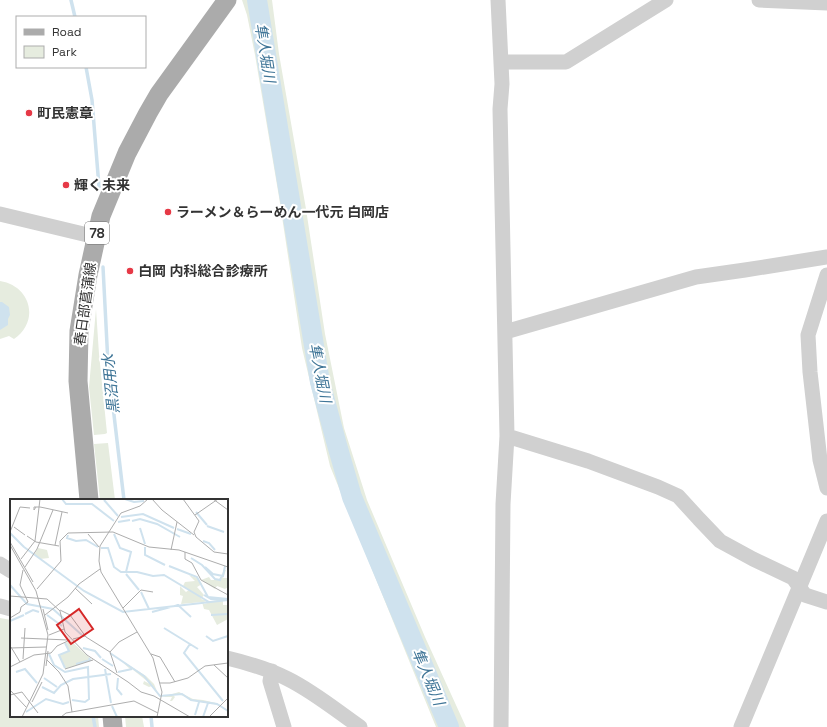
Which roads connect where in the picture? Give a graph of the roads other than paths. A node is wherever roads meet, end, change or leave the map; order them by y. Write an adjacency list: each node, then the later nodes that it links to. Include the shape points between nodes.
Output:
1 (227, 0): 8 (main road, 春日部菖蒲線 / 78, via 159,94 136,134 101,216)
2 (498, 0): 6 (street)
3 (666, 0): 6 (street, via 566,62)
4 (758, 0): 5 (street)
5 (827, 3)
6 (501, 62): 11 (street)
7 (0, 214): 8 (street)
8 (96, 237): 15 (main road, 春日部菖蒲線 / 78, via 79,331 78,381)
9 (827, 257): 11 (street, via 696,277)
10 (827, 275): 13 (street, via 808,335 810,372)
11 (505, 332): 12 (street)
12 (507, 436): 19 (street, via 594,463 678,496 720,540 793,578); 29 (street, via 503,512)
13 (823, 456): 14 (street)
14 (827, 488)
15 (89, 499)
16 (827, 521): 19 (street)
17 (0, 564): 18 (street)
18 (10, 570)
19 (800, 586): 20 (street, via 805,595); 30 (street)
20 (827, 602)
21 (0, 606): 22 (street)
22 (10, 609)
23 (228, 658): 24 (street)
24 (272, 671): 27 (street, via 270,681); 28 (street, via 307,690)
25 (112, 717): 26 (main road)
26 (113, 727)
27 (284, 727)
28 (360, 727)
29 (501, 727)
30 (741, 727)

